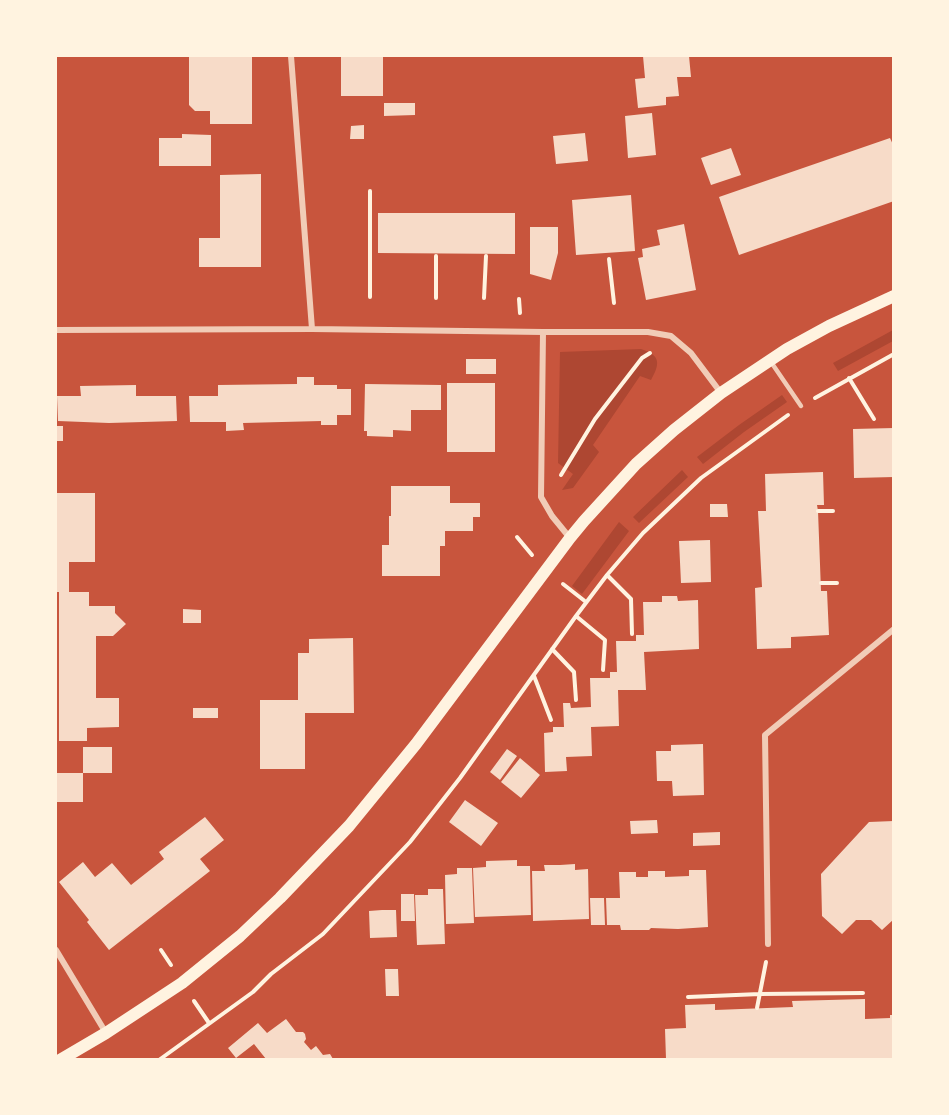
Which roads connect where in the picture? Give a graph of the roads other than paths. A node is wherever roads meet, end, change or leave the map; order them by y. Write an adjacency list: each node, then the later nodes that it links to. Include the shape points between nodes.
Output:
1 (291, 56): 3 (street)
2 (894, 296): 6 (main road, via 829,326)
3 (312, 329): 4 (street); 5 (street)
4 (56, 330)
5 (543, 333): 7 (street, via 648,332 671,336 691,353); 9 (street, via 541,497)
6 (770, 360): 7 (main road); 8 (lane)
7 (721, 393): 9 (main road, via 636,464)
8 (801, 406)
9 (570, 538): 13 (main road, via 416,744 349,826 240,936 182,983)
10 (894, 629): 11 (street, via 765,735)
11 (768, 944)
12 (56, 950): 13 (street)
13 (106, 1033): 14 (main road)
14 (60, 1059)

